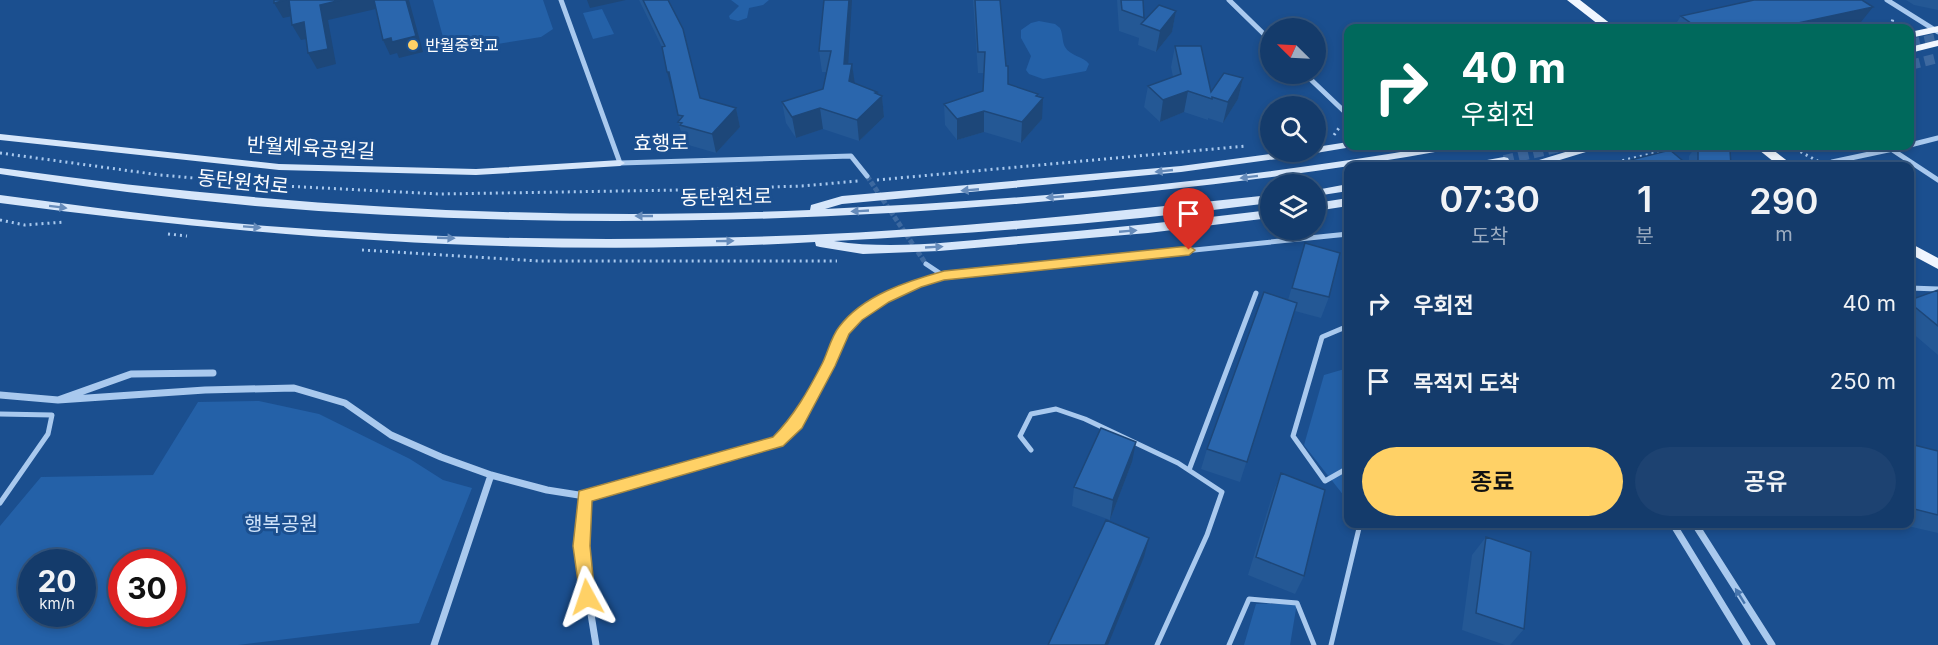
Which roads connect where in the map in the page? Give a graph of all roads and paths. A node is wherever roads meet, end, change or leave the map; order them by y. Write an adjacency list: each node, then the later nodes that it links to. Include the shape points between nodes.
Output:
1 (561, 0): 40 (street, 효행로)
2 (1229, 0): 8 (street)
3 (1573, 0): 6 (main road)
4 (1887, 0): 9 (street)
5 (1893, 19): 7 (path)
6 (1605, 24)
7 (1891, 24)
8 (1260, 30)
9 (1936, 30): 10 (main road)
10 (1914, 34)
11 (1938, 43): 12 (main road)
12 (1914, 49)
13 (1315, 84): 14 (street)
14 (1344, 111)
15 (0, 137): 40 (main road, 반월체육공원길, via 279,167 476,172)
16 (1938, 138): 17 (street)
17 (1914, 144)
18 (1247, 146): 44 (path)
19 (1344, 146): 20 (main road)
20 (1326, 148)
21 (1430, 150): 31 (main road, 동탄원천로, one-way to 31)
22 (1584, 150): 33 (main road)
23 (1668, 150): 34 (path)
24 (1765, 150): 35 (main road)
25 (1797, 150): 36 (path)
26 (1886, 150): 37 (street)
27 (1893, 150): 38 (street)
28 (0, 153): 46 (path, via 160,175 440,194 681,190)
29 (1260, 158): 53 (main road, one-way to 53, via 842,200)
30 (1504, 160): 32 (main road)
31 (1354, 162)
32 (1493, 162)
33 (1551, 162)
34 (1616, 162)
35 (1782, 162)
36 (1818, 162)
37 (1832, 162)
38 (1911, 162)
39 (1344, 163): 53 (main road, 동탄원천로, one-way to 53, via 1025,200)
40 (620, 164): 43 (street, 효행로, via 851,156)
41 (1914, 164): 45 (street)
42 (0, 171): 53 (main road, 동탄원천로, one-way to 42, via 632,216 388,211 178,194)
43 (867, 176)
44 (873, 180)
45 (1938, 180)
46 (861, 181)
47 (1344, 188): 48 (main road)
48 (1326, 191)
49 (0, 199): 56 (main road, one-way to 56, via 166,221 396,236 620,243)
50 (1260, 200): 56 (main road, via 995,228)
51 (1344, 203): 52 (main road)
52 (1326, 205)
53 (791, 214)
54 (1260, 215): 56 (main road, one-way to 54, via 863,250 939,247)
55 (1344, 234): 60 (street)
56 (792, 239)
57 (1914, 250): 59 (main road)
58 (926, 264): 60 (street)
59 (1938, 264)
60 (944, 276): 73 (lane, via 917,283 857,316 843,331 797,423 777,441)
61 (1914, 288): 62 (lane)
62 (1938, 289)
63 (1256, 293): 70 (lane)
64 (1344, 328): 71 (lane, via 1322,337 1293,436 1325,481)
65 (213, 373): 67 (street, via 131,374)
66 (0, 394): 67 (street)
67 (58, 400): 72 (street, via 294,388 345,403 391,435)
68 (0, 414): 74 (lane, via 52,415 48,434)
69 (1030, 450): 70 (lane, via 1020,436 1031,414 1056,409 1085,419)
70 (1189, 470): 80 (lane, via 1221,492 1207,535)
71 (1344, 470)
72 (492, 475): 73 (street); 78 (street)
73 (585, 496): 79 (street, via 582,546)
74 (0, 503)
75 (1359, 528): 83 (lane)
76 (1675, 528): 84 (street)
77 (1698, 528): 85 (street, one-way to 77)
78 (434, 645)
79 (596, 645)
80 (1157, 645)
81 (1229, 645): 82 (lane, via 1249,598 1297,603)
82 (1314, 645)
83 (1331, 645)
84 (1747, 645)
85 (1772, 645)

